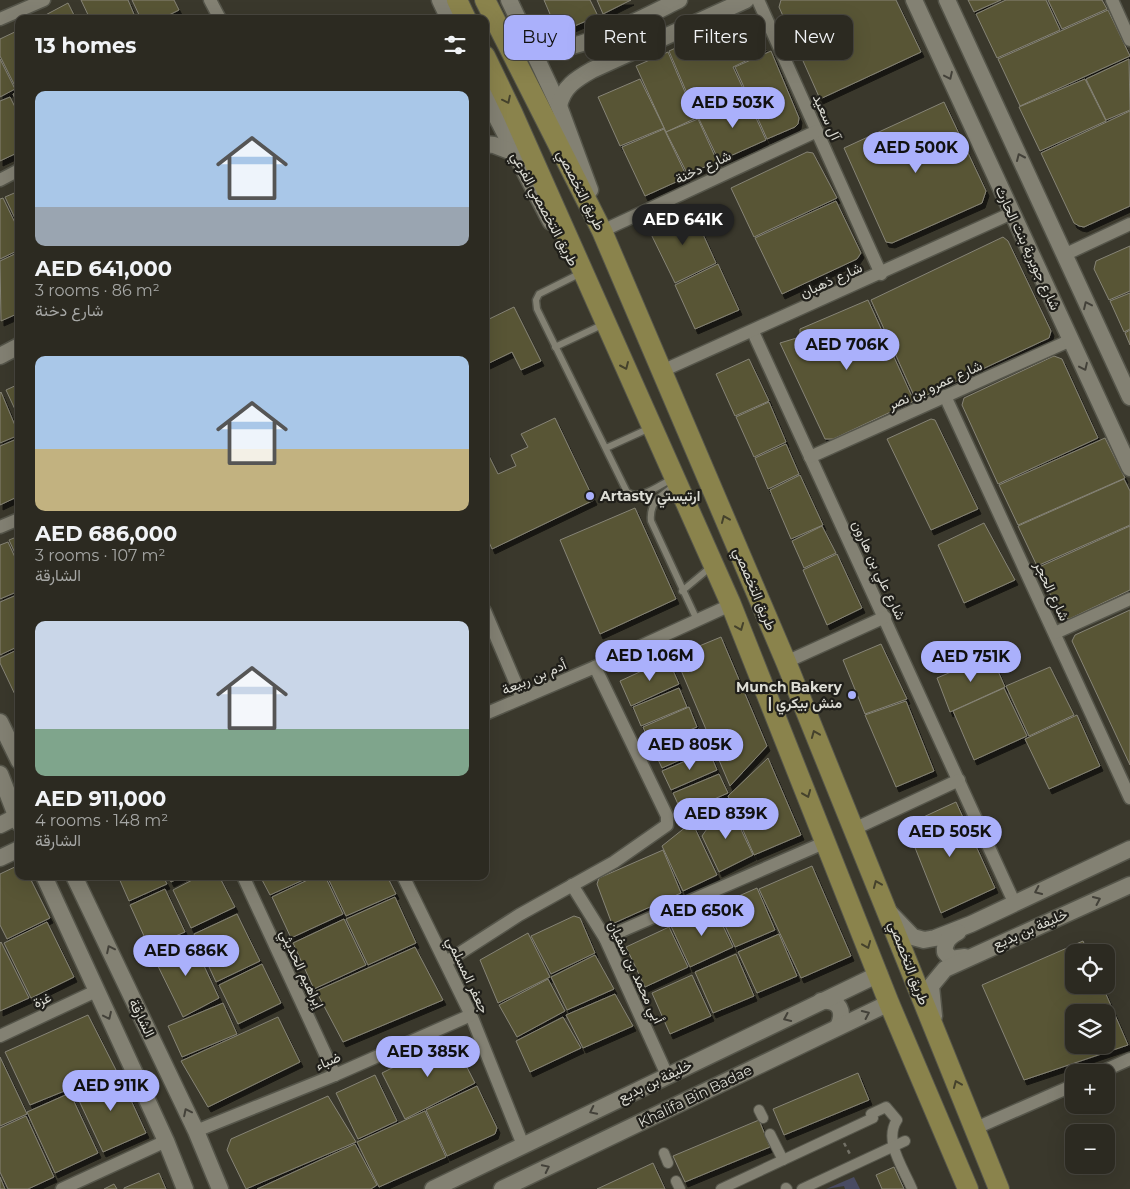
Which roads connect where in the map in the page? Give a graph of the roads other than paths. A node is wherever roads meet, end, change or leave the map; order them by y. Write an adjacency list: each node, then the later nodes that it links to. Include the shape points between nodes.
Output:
1 (44, 0): 19 (street)
2 (210, 0): 14 (street)
3 (440, 0): 15 (street)
4 (457, 0): 16 (main road)
5 (485, 0): 34 (main road, طريق التخصصي)
6 (510, 0): 17 (street)
7 (679, 0): 13 (street)
8 (746, 0): 20 (street)
9 (758, 0): 27 (street, آل سعيد)
10 (914, 0): 32 (street, شارع جويرية بنت الحارث, one-way to 32)
11 (948, 0): 35 (street, one-way to 11)
12 (1112, 0): 21 (street)
13 (657, 5): 18 (street)
14 (218, 15)
15 (447, 15)
16 (464, 15)
17 (517, 15)
18 (643, 15)
19 (0, 19)
20 (665, 36)
21 (1130, 40)
22 (538, 60): 26 (street)
23 (613, 60): 26 (street, via 576,80 562,92)
24 (489, 64): 38 (main road, طريق التخصصي, one-way to 38)
25 (489, 103): 29 (street, طريق التخصصي الفرعي)
26 (559, 106): 34 (street)
27 (816, 131): 34 (street, شارع دخنة); 37 (street, آل سعيد)
28 (489, 144): 29 (street)
29 (515, 153): 36 (street, طريق التخصصي الفرعي)
30 (15, 172): 31 (street)
31 (0, 180)
32 (1012, 213): 37 (street, شارع ذهبان); 40 (street, شارع جويرية بنت الحارث)
33 (1130, 224): 35 (street)
34 (602, 231): 44 (main road, طريق التخصصي)
35 (1064, 255): 45 (street, one-way to 35)
36 (579, 274): 38 (street, طريق التخصصي الفرعي); 41 (lane, via 539,294 536,300 537,309)
37 (881, 274): 39 (street, شارع ذهبان)
38 (606, 323): 41 (lane); 47 (main road, طريق التخصصي, one-way to 47)
39 (753, 332): 44 (street, شارع ذهبان); 49 (street, شارع علي بن هارون)
40 (1071, 340): 46 (street, شارع عمرو بن نصر); 50 (street, شارع جويرية بنت الحارث, one-way to 50)
41 (556, 347): 48 (lane)
42 (15, 348): 43 (street)
43 (0, 356)
44 (662, 371): 62 (main road, طريق التخصصي, one-way to 44)
45 (1128, 389)
46 (945, 396): 49 (street, شارع عمرو بن نصر); 61 (street, شارع الحجر)
47 (653, 427): 48 (lane); 51 (main road, طريق التخصصي)
48 (606, 448): 51 (lane, via 627,492 633,496)
49 (810, 458): 58 (street, شارع علي بن هارون)
50 (1130, 468)
51 (676, 480): 54 (main road, طريق التخصصي); 55 (lane, via 650,510)
52 (15, 521): 53 (street)
53 (0, 527)
54 (714, 564): 55 (lane); 57 (main road, طريق التخصصي)
55 (682, 591): 60 (lane)
56 (1130, 599): 61 (street)
57 (730, 602): 60 (street, أدم بن ربيعة); 75 (main road, طريق التخصصي, one-way to 75)
58 (885, 617): 62 (street); 69 (street, شارع علي بن هارون)
59 (489, 620): 64 (street)
60 (697, 620): 63 (street, أدم بن ربيعة)
61 (1055, 633): 70 (street, شارع الحجر)
62 (786, 662): 74 (main road, طريق التخصصي, one-way to 62)
63 (595, 667): 64 (street, أدم بن ربيعة); 83 (street, via 667,816 667,825 614,862)
64 (522, 698): 65 (street, أدم بن ربيعة)
65 (489, 712)
66 (0, 722): 67 (street)
67 (15, 752)
68 (0, 774): 71 (street)
69 (958, 780): 74 (street); 85 (street, شارع علي بن هارون)
70 (1130, 798)
71 (15, 815)
72 (15, 821): 73 (street)
73 (0, 825)
74 (854, 829): 86 (main road, طريق التخصصي, one-way to 74)
75 (826, 842): 88 (street); 91 (main road, طريق التخصصي, one-way to 91)
76 (1130, 849): 85 (street, خليفة بن بديع, one-way to 85)
77 (15, 851): 78 (street)
78 (0, 858)
79 (46, 880): 92 (street)
80 (76, 880): 104 (street, الشارقة, one-way to 80)
81 (245, 880): 101 (street, إبراهيم الحديثي)
82 (404, 880): 90 (street, جعفر المسلمي)
83 (572, 885): 88 (street, أبي محمد بن سفيان); 90 (street)
84 (1130, 885): 89 (street, خليفة بن بديع, one-way to 84)
85 (1014, 902): 87 (street, خليفة بن بديع)
86 (888, 911): 87 (street, خليفة بن بديع, via 913,937 924,940); 98 (main road, طريق التخصصي)
87 (971, 924): 89 (street, via 951,936 944,945 945,952 951,959 968,957)
88 (605, 938): 102 (street, أبي محمد بن سفيان)
89 (984, 950): 98 (street, خليفة بن بديع, via 945,969 931,986)
90 (446, 962): 95 (street, جعفر المسلمي)
91 (879, 974): 93 (street, خليفة بن بديع); 94 (main road, طريق التخصصي)
92 (96, 991): 97 (street, غزة); 108 (street, one-way to 108)
93 (821, 1002): 96 (street, via 830,1000 842,1010); 102 (street, خليفة بن بديع, one-way to 102)
94 (889, 1003): 96 (street, Khalifa Bin Badae, one-way to 94); 111 (main road, طريق التخصصي)
95 (471, 1015): 101 (street, ضباء); 109 (street, جعفر المسلمي)
96 (838, 1027): 117 (street, Khalifa Bin Badae, one-way to 96)
97 (0, 1036)
98 (938, 1038): 106 (main road, طريق التخصصي, one-way to 98)
99 (1130, 1060): 100 (street)
100 (1115, 1066)
101 (334, 1075): 104 (street, ضباء)
102 (667, 1075): 109 (street, خليفة بن بديع, one-way to 109)
103 (1065, 1090): 106 (street)
104 (196, 1131): 115 (street, الشارقة)
105 (770, 1134): 112 (street)
106 (980, 1137): 111 (main road); 122 (main road, طريق التخصصي)
107 (905, 1140): 110 (street)
108 (166, 1141): 113 (street); 114 (street)
109 (523, 1145): 116 (street, خليفة بن بديع)
110 (894, 1146): 112 (street, via 893,1127 897,1120 886,1107 840,1136); 119 (street, via 852,1160); 120 (street)
111 (954, 1156): 121 (main road, طريق التخصصي)
112 (779, 1164): 118 (street)
113 (62, 1189)
114 (185, 1189)
115 (220, 1189)
116 (433, 1189)
117 (502, 1189)
118 (721, 1189)
119 (802, 1189)
120 (912, 1189)
121 (968, 1189)
122 (999, 1189)

